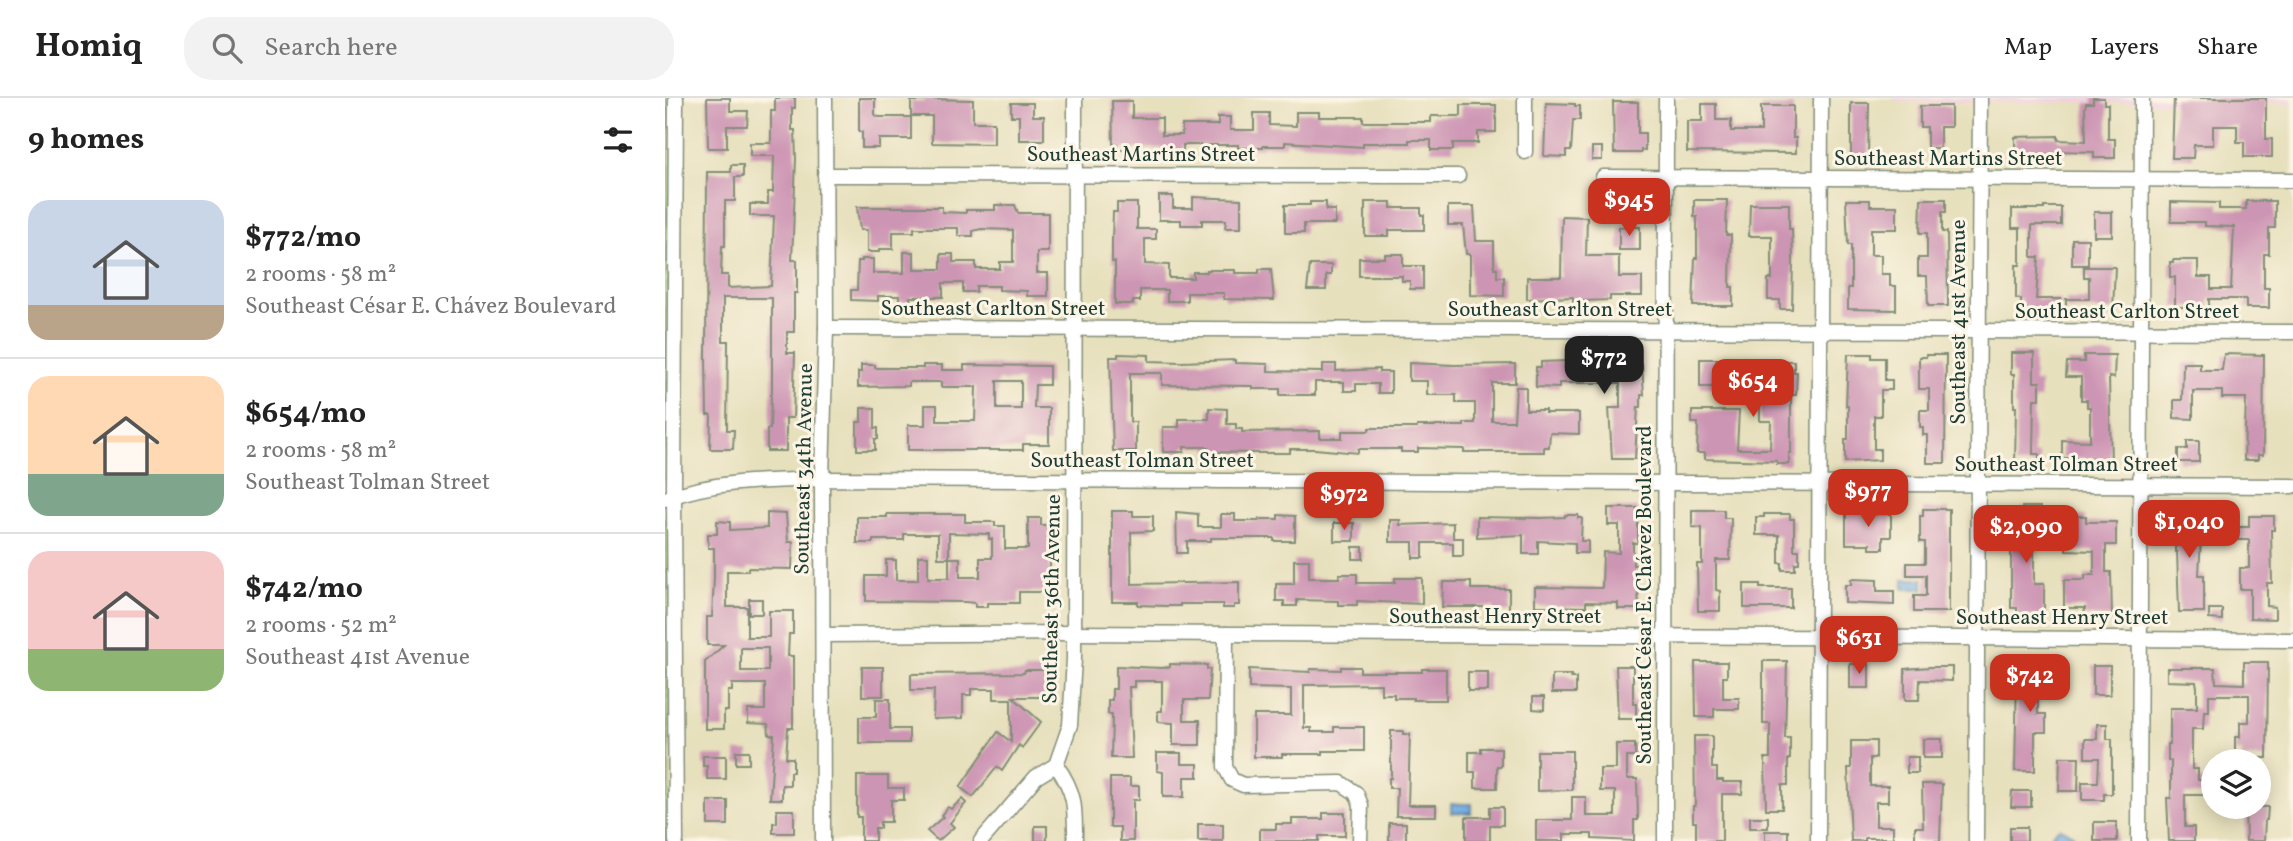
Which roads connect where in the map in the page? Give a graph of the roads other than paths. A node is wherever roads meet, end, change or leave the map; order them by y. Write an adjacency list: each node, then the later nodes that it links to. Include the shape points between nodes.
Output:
1 (676, 98): 33 (street)
2 (825, 98): 10 (street, Southeast 34th Avenue)
3 (1075, 98): 11 (street, Southeast 36th Avenue)
4 (1525, 98): 9 (street)
5 (1666, 98): 14 (street, Southeast César E. Chávez Boulevard)
6 (1821, 98): 15 (street)
7 (1980, 98): 16 (street, Southeast 41st Avenue)
8 (2143, 98): 17 (street)
9 (1525, 152)
10 (825, 175): 11 (street, Southeast Martins Street); 19 (street, Southeast 34th Avenue)
11 (1075, 175): 12 (street, Southeast Martins Street); 20 (street, Southeast 36th Avenue)
12 (1458, 176)
13 (1603, 177): 14 (street, Southeast Martins Street)
14 (1666, 177): 15 (street, Southeast Martins Street); 21 (street, Southeast César E. Chávez Boulevard)
15 (1820, 178): 16 (street, Southeast Martins Street); 22 (street)
16 (1980, 179): 17 (street, Southeast Martins Street); 23 (street, Southeast 41st Avenue)
17 (2142, 179): 18 (street, Southeast Martins Street); 24 (street)
18 (2293, 180)
19 (826, 328): 20 (street, Southeast Carlton Street); 26 (street, Southeast 34th Avenue)
20 (1075, 329): 21 (street, Southeast Carlton Street); 27 (street, Southeast 36th Avenue)
21 (1666, 330): 22 (street, Southeast Carlton Street); 28 (street, Southeast César E. Chávez Boulevard)
22 (1820, 331): 23 (street, Southeast Carlton Street); 29 (street)
23 (1979, 331): 24 (street, Southeast Carlton Street); 30 (street, Southeast 41st Avenue)
24 (2142, 332): 25 (street, Southeast Carlton Street); 31 (street)
25 (2293, 332)
26 (822, 479): 27 (street, Southeast Tolman Street); 33 (street, Southeast Tolman Street, via 741,481); 36 (street, Southeast 34th Avenue)
27 (1074, 480): 28 (street, Southeast Tolman Street); 34 (street, Southeast 36th Avenue)
28 (1665, 484): 29 (street, Southeast Tolman Street); 38 (street, Southeast César E. Chávez Boulevard)
29 (1818, 485): 30 (street, Southeast Tolman Street); 39 (street)
30 (1977, 485): 31 (street, Southeast Tolman Street); 37 (street, Southeast 41st Avenue)
31 (2141, 485): 32 (street, Southeast Tolman Street); 40 (street)
32 (2293, 486)
33 (669, 497): 43 (street)
34 (1073, 633): 35 (street, Southeast Henry Street); 36 (street, Southeast Henry Street); 42 (street, Southeast 36th Avenue, via 1070,725)
35 (1226, 634): 38 (street, Southeast Henry Street); 47 (street, via 1225,767 1232,780 1243,785 1341,783 1356,793 1361,805)
36 (823, 635): 44 (street, Southeast 34th Avenue)
37 (1975, 637): 39 (street, Southeast Henry Street); 40 (street, Southeast Henry Street); 50 (street, Southeast 41st Avenue)
38 (1665, 638): 39 (street, Southeast Henry Street); 48 (street, Southeast César E. Chávez Boulevard)
39 (1819, 638): 49 (street)
40 (2140, 639): 41 (street, Southeast Henry Street); 51 (street)
41 (2293, 640)
42 (1056, 765): 45 (street, via 1036,777); 46 (street, via 1069,783 1075,805)
43 (676, 841)
44 (823, 841)
45 (981, 841)
46 (1075, 841)
47 (1360, 841)
48 (1665, 841)
49 (1818, 841)
50 (1976, 841)
51 (2139, 841)

